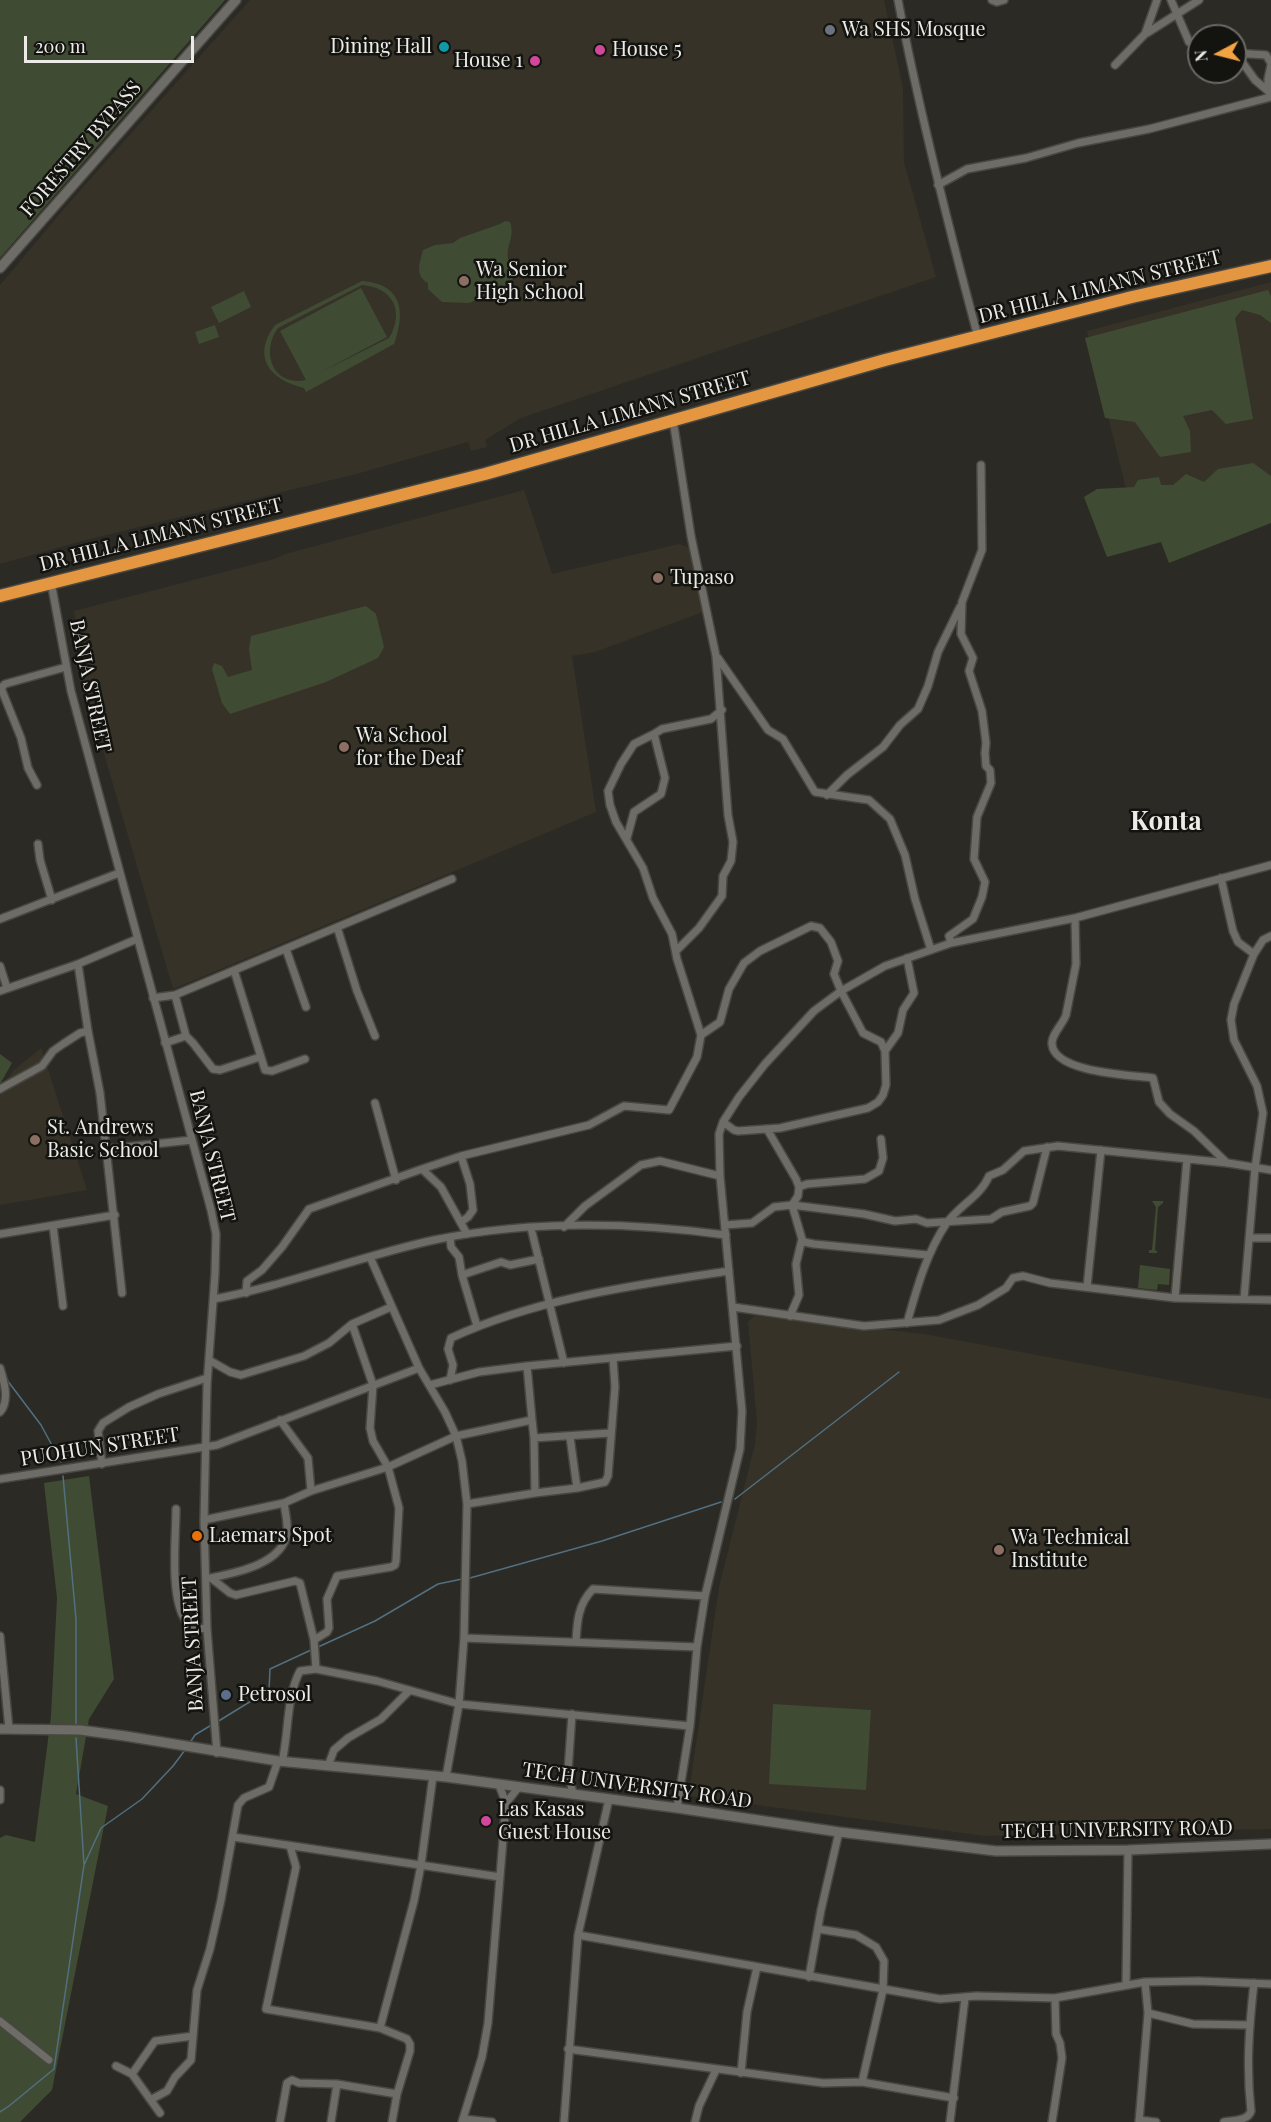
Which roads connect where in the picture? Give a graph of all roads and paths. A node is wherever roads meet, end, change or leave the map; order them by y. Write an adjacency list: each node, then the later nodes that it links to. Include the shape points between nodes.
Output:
1 (236, 0): 18 (street, FORESTRY BYPASS)
2 (899, 0): 16 (street)
3 (992, 0): 4 (street)
4 (1004, 0)
5 (1157, 0): 9 (street)
6 (1171, 0): 8 (street)
7 (1199, 0): 8 (street)
8 (1177, 14): 9 (street); 10 (street)
9 (1145, 34): 12 (street)
10 (1187, 37)
11 (1247, 54): 13 (street, via 1266,55)
12 (1115, 64)
13 (1271, 64): 15 (street)
14 (1247, 69): 15 (street)
15 (1270, 94): 16 (street, via 1149,129 967,169)
16 (938, 185): 19 (street)
17 (1271, 266): 19 (highway, DR HILLA LIMANN STREET)
18 (0, 268)
19 (978, 337): 20 (highway, DR HILLA LIMANN STREET)
20 (673, 420): 22 (highway, DR HILLA LIMANN STREET, via 485,474); 25 (street, via 691,536)
21 (981, 465): 24 (street, via 982,550)
22 (51, 582): 23 (highway, DR HILLA LIMANN STREET); 26 (street, BANJA STREET)
23 (0, 596)
24 (962, 602): 30 (street, via 938,652 918,709 883,747); 43 (street, via 961,634 973,658 969,671 982,711 991,783 977,817 974,859 985,882 982,897 973,919 949,936)
25 (716, 656): 27 (street); 30 (street, via 768,730 783,739 815,792)
26 (66, 667): 29 (street, via 1,688); 34 (street, BANJA STREET)
27 (722, 710): 28 (street, via 711,719); 46 (street, via 733,842 731,861 723,876 723,896)
28 (654, 734): 31 (street, via 665,778 661,794 634,812); 31 (street, via 634,744 608,791 616,822)
29 (37, 785)
30 (828, 795): 45 (street, via 869,800 890,819 905,855)
31 (627, 838): 46 (street, via 672,934)
32 (38, 844): 37 (street)
33 (1271, 865): 35 (street)
34 (119, 873): 37 (street); 42 (street, BANJA STREET)
35 (1221, 878): 38 (street); 47 (street, via 1233,931 1238,942)
36 (452, 879): 40 (street)
37 (52, 900): 39 (street)
38 (1075, 918): 43 (street); 76 (street, via 1076,964 1066,1016 1052,1038 1055,1054 1076,1066 1153,1078 1159,1102)
39 (0, 919)
40 (337, 927): 44 (street); 60 (street)
41 (1271, 936): 47 (street, via 1263,940)
42 (137, 939): 49 (street); 55 (street, BANJA STREET)
43 (951, 943): 45 (street)
44 (286, 949): 51 (street); 56 (street)
45 (931, 950): 48 (street)
46 (676, 951): 58 (street)
47 (1254, 954): 77 (street, via 1231,1020 1234,1040 1257,1086 1263,1113)
48 (907, 958): 53 (street); 62 (street, via 914,993 903,1011 898,1033)
49 (78, 964): 52 (street); 57 (street)
50 (0, 966): 52 (street)
51 (234, 970): 54 (street); 63 (street)
52 (4, 990)
53 (841, 991): 58 (street, via 834,974 838,961 831,942 820,928 812,926 744,963 729,989 720,1022); 62 (street, via 863,1033 881,1041); 67 (street, via 814,1011 765,1064)
54 (175, 995): 55 (street); 59 (street)
55 (153, 999): 61 (street, BANJA STREET)
56 (306, 1007)
57 (88, 1032): 65 (street, via 53,1051 42,1066); 72 (street)
58 (701, 1035): 74 (street, via 697,1057 669,1110 624,1106 589,1125)
59 (186, 1036): 61 (street); 63 (street, via 213,1069)
60 (375, 1036)
61 (165, 1042): 70 (street, BANJA STREET)
62 (885, 1052): 68 (street, via 886,1085 875,1105)
63 (260, 1058): 64 (street, via 265,1070 272,1071)
64 (305, 1059)
65 (0, 1089)
66 (375, 1103): 81 (street)
67 (723, 1122): 68 (street, via 734,1130); 80 (street, via 719,1134)
68 (767, 1129): 82 (street)
69 (881, 1139): 82 (street, via 883,1158 879,1171 865,1179)
70 (192, 1140): 72 (street); 107 (street, BANJA STREET, via 216,1234)
71 (1047, 1147): 73 (street); 86 (street, via 1024,1151 1003,1170 989,1176 986,1184); 86 (street, via 1030,1206 1002,1212 991,1219)
72 (106, 1149): 84 (street)
73 (1101, 1150): 75 (street); 103 (street)
74 (460, 1156): 78 (street); 85 (street, via 470,1184 473,1210)
75 (1187, 1160): 76 (street); 106 (street)
76 (1228, 1163): 77 (street)
77 (1255, 1168): 79 (street); 95 (street)
78 (422, 1169): 81 (street); 85 (street, via 441,1187)
79 (1271, 1170)
80 (720, 1176): 87 (street); 89 (street, via 660,1161 641,1165 585,1206)
81 (396, 1180): 105 (street, via 309,1209 269,1262 247,1281)
82 (799, 1187): 83 (street)
83 (792, 1204): 86 (street, via 895,1221); 87 (street, via 774,1207 752,1223); 97 (street)
84 (114, 1215): 88 (street); 104 (street)
85 (461, 1222): 92 (street)
86 (948, 1222): 98 (street)
87 (725, 1225): 93 (street)
88 (53, 1226): 91 (street); 111 (street)
89 (564, 1227): 90 (street); 93 (street, via 631,1225)
90 (531, 1228): 92 (street); 100 (street)
91 (0, 1234)
92 (467, 1234): 94 (street)
93 (726, 1235): 101 (street)
94 (450, 1237): 99 (street); 102 (street)
95 (1249, 1238): 96 (street); 108 (street)
96 (1271, 1238)
97 (802, 1239): 98 (street, via 814,1244); 114 (street, via 796,1264 799,1295)
98 (928, 1255): 115 (street)
99 (370, 1257): 105 (street); 112 (street)
100 (539, 1259): 102 (street, via 501,1262); 110 (street)
101 (729, 1271): 110 (street, via 626,1286); 113 (street)
102 (462, 1275): 117 (street)
103 (1087, 1287): 106 (street); 115 (street, via 1023,1276 1013,1278 1006,1288 950,1318)
104 (122, 1293)
105 (246, 1293): 107 (street)
106 (1174, 1298): 108 (street)
107 (213, 1299): 120 (street, BANJA STREET)
108 (1244, 1299): 109 (street)
109 (1271, 1300)
110 (551, 1304): 117 (street); 121 (street)
111 (63, 1306)
112 (391, 1306): 116 (street); 124 (street)
113 (733, 1307): 114 (street); 118 (street)
114 (790, 1316): 115 (street, via 864,1326)
115 (907, 1323)
116 (352, 1324): 120 (street, via 329,1343 304,1356 241,1375); 127 (street)
117 (477, 1326): 126 (street, via 451,1338)
118 (737, 1346): 119 (street); 148 (street, via 742,1412 740,1449)
119 (613, 1358): 121 (street); 132 (street, via 615,1387)
120 (209, 1360): 125 (street, BANJA STREET)
121 (564, 1363): 122 (street)
122 (527, 1366): 126 (street); 131 (street)
123 (0, 1368): 129 (street, via 6,1397)
124 (418, 1368): 127 (street, PUOHUN STREET); 128 (street)
125 (207, 1378): 136 (street, BANJA STREET); 137 (street, via 158,1394 103,1423 98,1431)
126 (450, 1380): 128 (street)
127 (373, 1385): 130 (street, PUOHUN STREET); 138 (street, via 370,1428)
128 (430, 1385): 133 (street)
129 (0, 1412)
130 (280, 1420): 136 (street, PUOHUN STREET); 141 (street, via 308,1458)
131 (531, 1420): 133 (street); 135 (street)
132 (610, 1433): 134 (street); 140 (street, via 605,1482)
133 (456, 1437): 138 (street); 144 (street)
134 (570, 1437): 135 (street); 140 (street)
135 (534, 1438): 142 (street)
136 (204, 1447): 137 (street, PUOHUN STREET); 146 (street, BANJA STREET)
137 (102, 1464): 139 (street, PUOHUN STREET)
138 (388, 1467): 141 (street); 152 (street, via 399,1508 395,1565 337,1575 327,1599 329,1628)
139 (0, 1479)
140 (577, 1488): 142 (street)
141 (311, 1491): 143 (street)
142 (535, 1493): 144 (street)
143 (284, 1503): 146 (street); 147 (street, via 287,1534 268,1560)
144 (467, 1504): 151 (street)
145 (176, 1509): 149 (street, via 175,1593 186,1621 193,1627)
146 (204, 1520): 147 (street, BANJA STREET)
147 (208, 1579): 149 (street, BANJA STREET); 152 (street, via 236,1595 300,1583)
148 (705, 1596): 153 (street, via 593,1589 578,1615); 154 (street)
149 (207, 1629): 161 (street, BANJA STREET)
150 (0, 1637): 160 (street)
151 (464, 1638): 153 (street); 157 (street)
152 (314, 1640): 155 (street)
153 (576, 1642): 154 (street)
154 (697, 1647): 159 (street)
155 (316, 1669): 156 (street); 162 (street, via 300,1671 295,1681)
156 (409, 1691): 157 (street); 163 (street, via 381,1719 334,1750)
157 (459, 1704): 158 (street); 165 (street)
158 (572, 1714): 159 (street); 169 (street, via 568,1771)
159 (690, 1726): 173 (street)
160 (4, 1729): 161 (street, TECH UNIVERSITY ROAD, via 81,1730)
161 (217, 1753): 162 (street, TECH UNIVERSITY ROAD)
162 (280, 1761): 163 (street, TECH UNIVERSITY ROAD); 175 (street, via 269,1787 244,1798 238,1806)
163 (328, 1766): 164 (street, TECH UNIVERSITY ROAD)
164 (433, 1776): 165 (street, TECH UNIVERSITY ROAD); 179 (street)
165 (446, 1777): 166 (street, TECH UNIVERSITY ROAD)
166 (499, 1785): 167 (street, TECH UNIVERSITY ROAD); 172 (street)
167 (518, 1788): 169 (street, TECH UNIVERSITY ROAD); 172 (street)
168 (0, 1790): 171 (street)
169 (573, 1794): 170 (street, TECH UNIVERSITY ROAD)
170 (609, 1799): 173 (street, TECH UNIVERSITY ROAD); 182 (street)
171 (0, 1800)
172 (506, 1803): 180 (street)
173 (676, 1808): 174 (street, TECH UNIVERSITY ROAD)
174 (839, 1832): 178 (street, TECH UNIVERSITY ROAD, via 996,1851); 181 (street)
175 (233, 1837): 177 (street); 196 (street, via 210,1949 197,1990)
176 (1271, 1844): 178 (street, TECH UNIVERSITY ROAD)
177 (290, 1846): 179 (street); 195 (street, via 296,1867 266,2009)
178 (1128, 1850): 187 (street)
179 (421, 1865): 180 (street); 195 (street)
180 (500, 1877): 209 (street, via 488,2023)
181 (818, 1929): 184 (street); 189 (street, via 856,1935 876,1947 884,1961)
182 (579, 1935): 183 (street); 197 (street)
183 (757, 1967): 184 (street); 201 (street, via 747,2012)
184 (809, 1977): 189 (street)
185 (1145, 1982): 186 (street); 187 (street); 192 (street)
186 (1254, 1983): 188 (street); 194 (street)
187 (1126, 1984): 191 (street)
188 (1271, 1984)
189 (883, 1990): 190 (street, via 940,1999); 203 (street)
190 (965, 1998): 191 (street); 206 (street)
191 (1055, 1998): 218 (street, via 1056,2034 1062,2058)
192 (1148, 2013): 194 (street, via 1193,2024); 210 (street)
193 (0, 2021): 198 (street)
194 (1250, 2025): 220 (street, via 1247,2076 1251,2111 1246,2118)
195 (380, 2028): 205 (street, via 410,2044)
196 (193, 2036): 202 (street, via 155,2041); 207 (street, via 191,2060 167,2091)
197 (568, 2049): 200 (street); 215 (street)
198 (49, 2060)
199 (116, 2066): 202 (street)
200 (716, 2070): 201 (street); 216 (street)
201 (741, 2073): 203 (street, via 823,2083)
202 (132, 2074): 207 (street)
203 (862, 2082): 206 (street)
204 (338, 2084): 205 (street); 211 (street, via 292,2080 287,2083); 212 (street)
205 (397, 2094): 213 (street)
206 (954, 2098): 217 (street)
207 (152, 2099): 208 (street)
208 (160, 2114)
209 (463, 2121): 214 (street)
210 (1139, 2121): 219 (street)
211 (280, 2122)
212 (331, 2122)
213 (393, 2122)
214 (492, 2122)
215 (564, 2122)
216 (695, 2122)
217 (950, 2122)
218 (1052, 2122)
219 (1155, 2122)
220 (1224, 2122)

